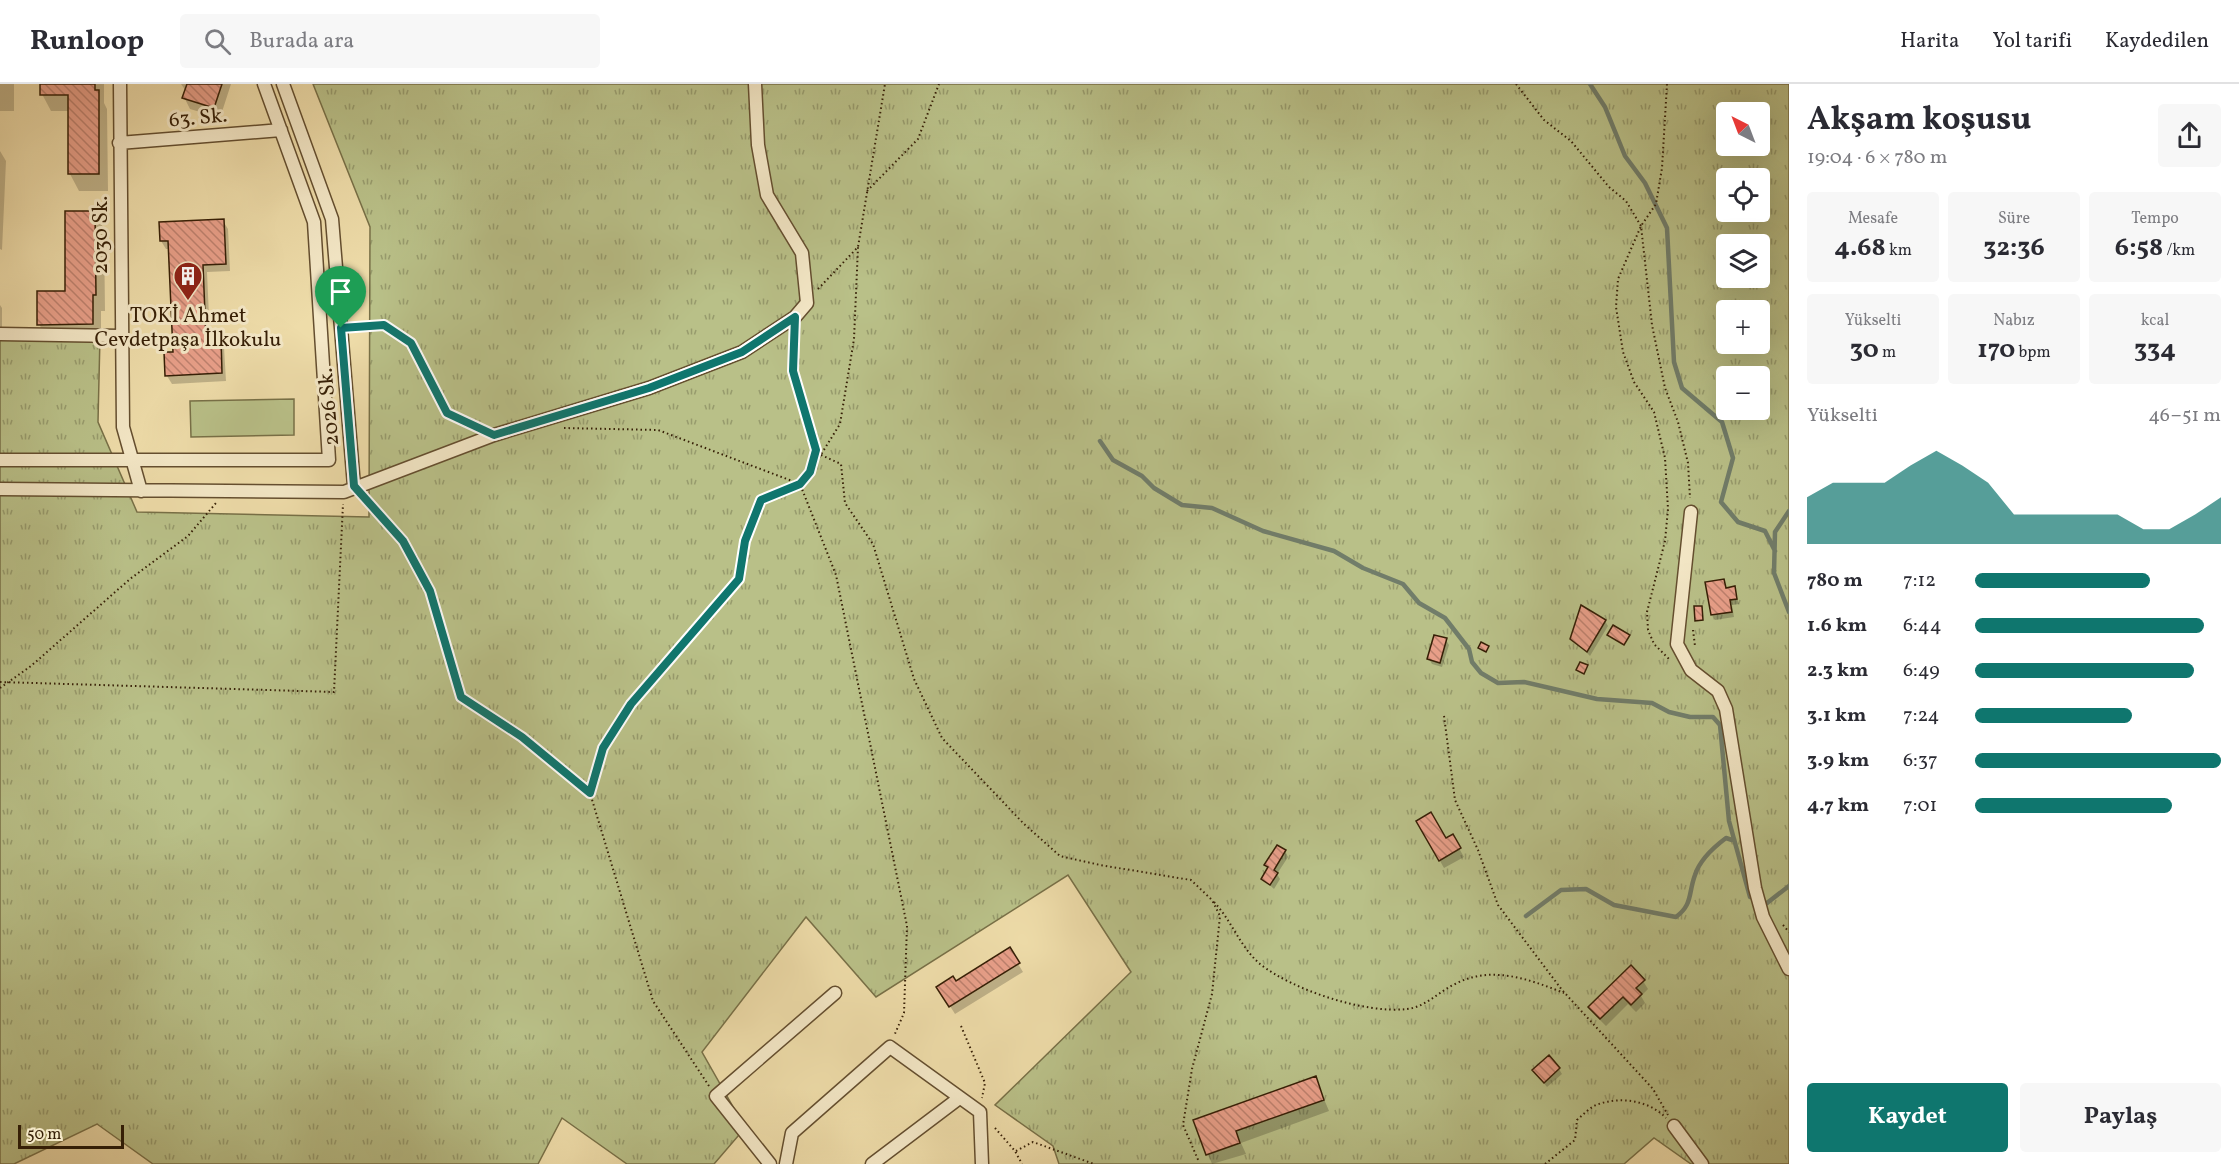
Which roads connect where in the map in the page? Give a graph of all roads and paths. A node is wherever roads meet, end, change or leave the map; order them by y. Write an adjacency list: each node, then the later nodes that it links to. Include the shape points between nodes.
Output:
1 (120, 84): 10 (street, 2030 Sk.)
2 (264, 84): 9 (street, 2026 Sk.)
3 (283, 84): 16 (street, 2026 Sk., via 332,219)
4 (755, 84): 14 (street, via 758,145 767,195 802,253)
5 (885, 84): 11 (path)
6 (939, 84): 11 (path, via 918,139)
7 (1516, 84): 12 (path, via 1544,120 1571,141 1609,187 1626,201)
8 (1667, 84): 12 (path, via 1656,204)
9 (281, 130): 10 (street, 63. Sk.); 23 (street, 2026 Sk., via 314,222 329,460)
10 (119, 144): 18 (street, 2030 Sk.)
11 (867, 191): 13 (path)
12 (1641, 226): 30 (path, via 1652,325 1665,388 1688,463); 31 (path, via 1618,279 1616,308 1623,352 1634,382 1654,412 1665,458 1665,541 1647,612 1648,630 1654,644 1673,663)
13 (858, 247): 14 (path); 21 (path, via 854,339 840,424)
14 (807, 303): 15 (street)
15 (795, 317): 20 (street, via 742,352 649,388); 24 (path, via 793,371 816,450)
16 (341, 328): 20 (path, via 384,325 411,343 447,413); 27 (street, 2026 Sk.)
17 (0, 334): 18 (street)
18 (120, 336): 23 (street, 2030 Sk., via 123,426)
19 (560, 429): 25 (path, via 658,430)
20 (494, 435): 27 (street)
21 (821, 455): 24 (path); 37 (path, via 841,464 845,503 873,544 914,679 942,738 1060,856 1191,880)
22 (0, 460): 23 (street)
23 (133, 462): 28 (street, 2030 Sk.)
24 (810, 472): 25 (path)
25 (800, 484): 36 (path, via 761,500 745,541 739,579 631,704 603,748); 42 (path, via 836,575 907,926 904,1013)
26 (0, 489): 28 (street)
27 (349, 489): 29 (street); 33 (path, via 334,692); 36 (path, via 403,541 430,591 461,697 522,737)
28 (141, 491): 29 (street)
29 (227, 491): 33 (path, via 188,536 130,579)
30 (1691, 512): 31 (street, via 1677,644)
31 (1691, 670): 38 (street, via 1718,691 1726,708 1762,917)
32 (0, 681): 33 (path)
33 (9, 682): 34 (path)
34 (0, 688)
35 (1444, 716): 40 (path, via 1455,800 1498,905)
36 (590, 793): 43 (path, via 653,1001)
37 (1212, 900): 40 (path, via 1240,943 1260,964 1286,981 1366,1007 1407,1009 1427,1003 1454,984 1479,975 1517,976); 48 (path, via 1220,916 1212,994 1192,1069 1183,1125)
38 (1789, 969)
39 (835, 993): 43 (street)
40 (1566, 993): 46 (path, via 1653,1089)
41 (961, 1026): 45 (path, via 985,1083)
42 (890, 1047): 44 (street); 50 (street, via 792,1133)
43 (716, 1096): 49 (street)
44 (958, 1099): 45 (street); 51 (street)
45 (980, 1112): 47 (path); 52 (street)
46 (1674, 1126): 55 (path, via 1655,1107 1622,1100 1594,1105 1577,1120 1575,1140); 56 (street)
47 (1016, 1152): 53 (path); 54 (path, via 1033,1142)
48 (1200, 1162)
49 (770, 1164)
50 (786, 1164)
51 (872, 1164)
52 (982, 1164)
53 (1022, 1164)
54 (1094, 1164)
55 (1545, 1164)
56 (1702, 1164)

